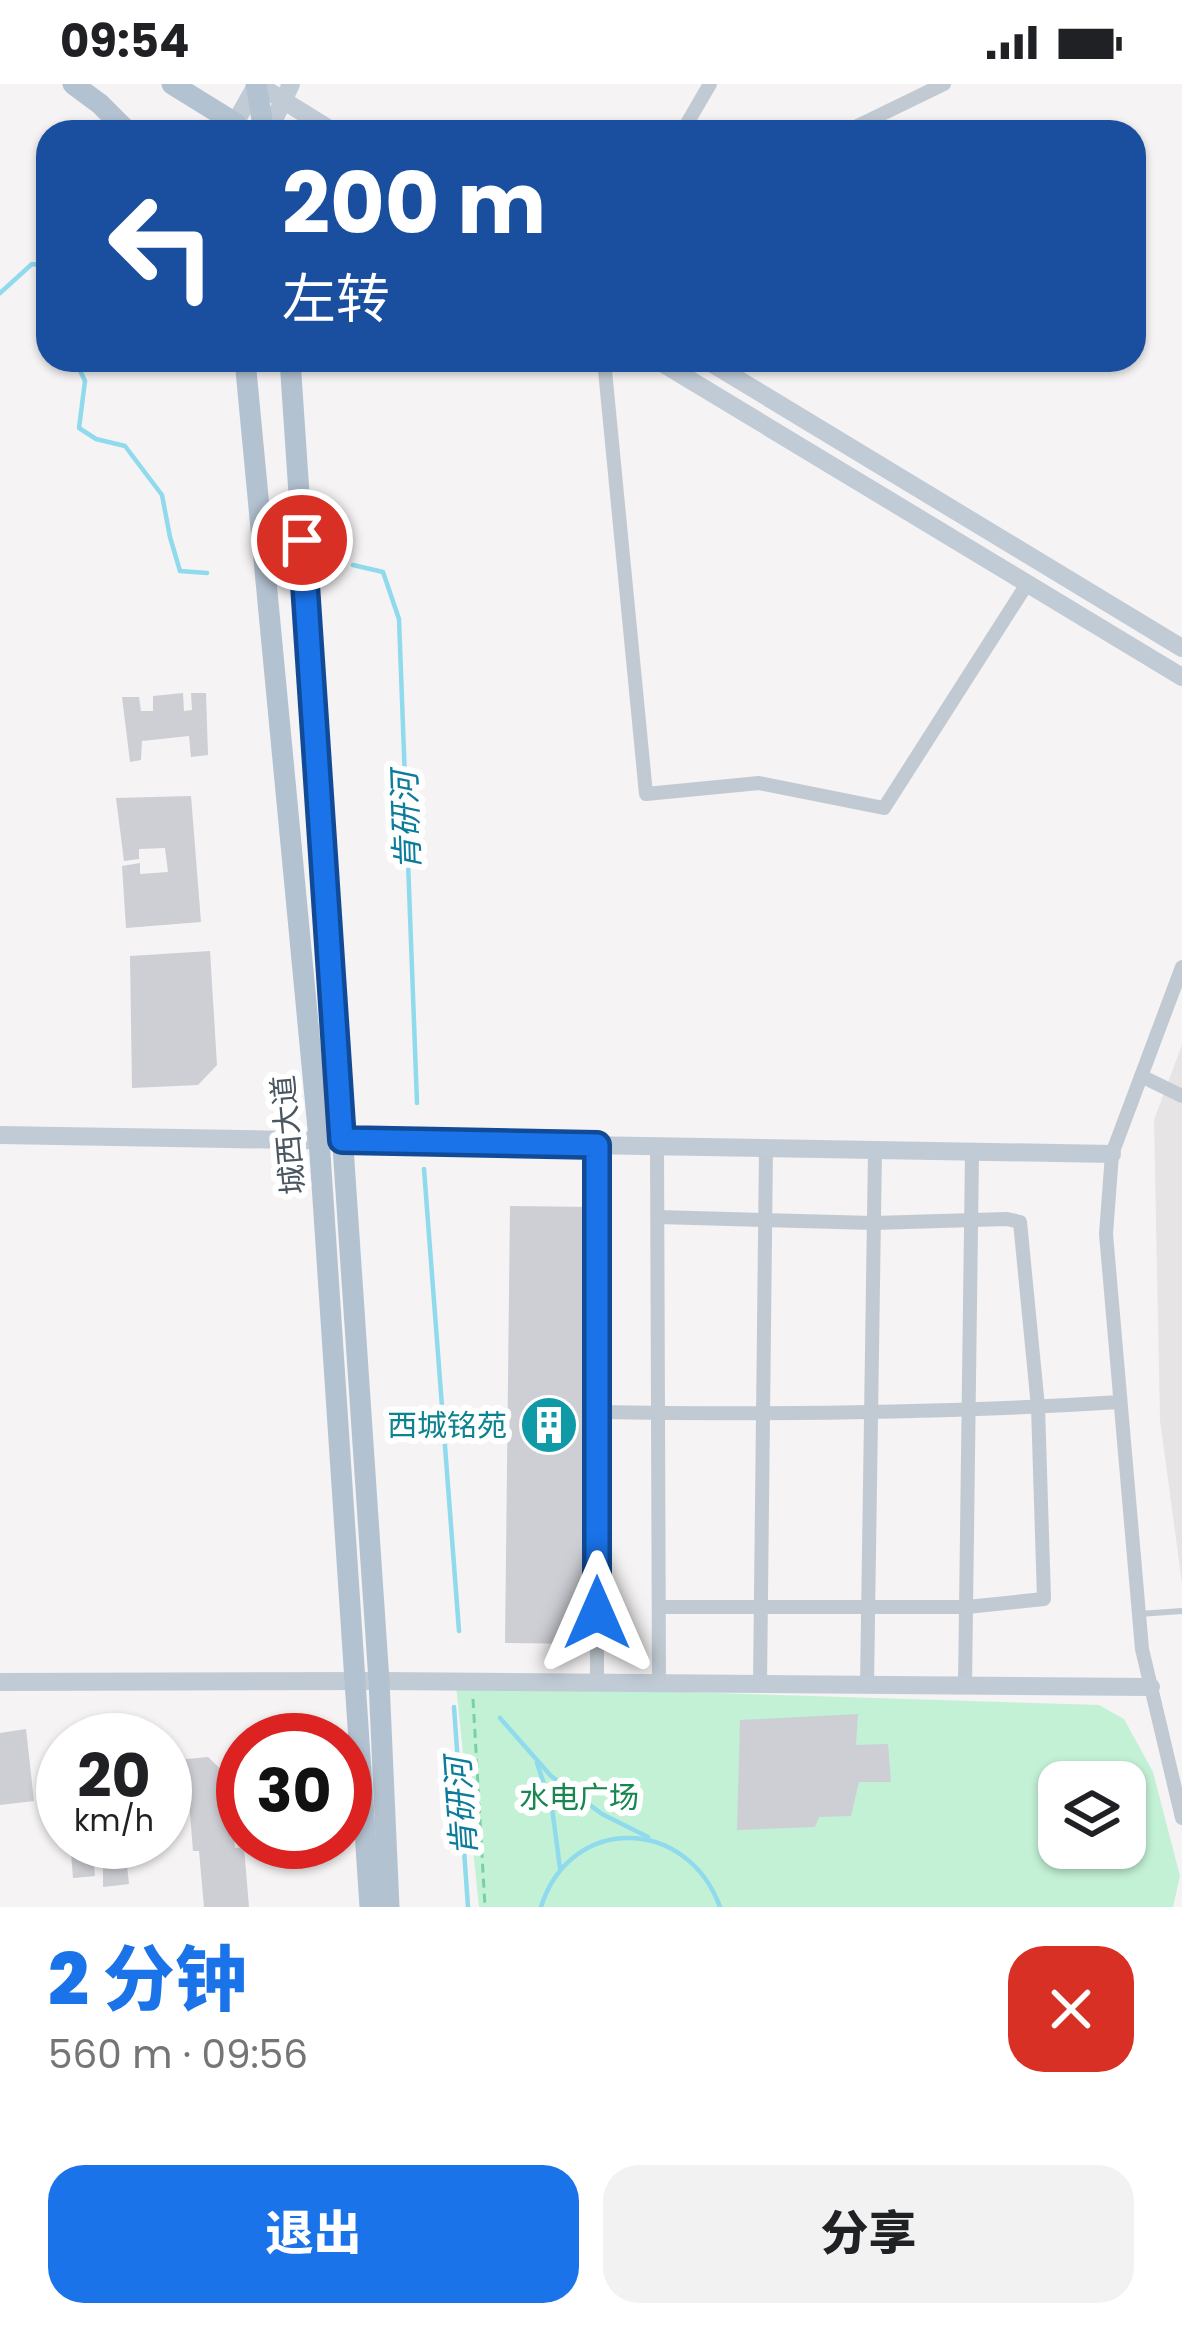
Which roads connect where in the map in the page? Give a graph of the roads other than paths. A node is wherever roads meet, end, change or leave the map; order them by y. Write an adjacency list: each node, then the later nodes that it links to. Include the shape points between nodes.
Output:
1 (73, 84): 7 (main road)
2 (172, 84): 8 (main road)
3 (256, 84): 6 (street); 9 (street); 10 (main road)
4 (710, 84): 13 (street)
5 (944, 84): 14 (street)
6 (286, 92): 11 (street); 12 (street)
7 (116, 120)
8 (226, 120)
9 (243, 120)
10 (264, 120)
11 (272, 120)
12 (320, 120)
13 (689, 120)
14 (870, 120)
15 (246, 372): 27 (main road, 城西大道)
16 (291, 372): 27 (main road, 城西大道)
17 (605, 372): 20 (street, via 646,794 759,783 884,808)
18 (677, 372): 20 (street)
19 (726, 372): 21 (street)
20 (1028, 584): 22 (street)
21 (1182, 648)
22 (1182, 677)
23 (1182, 967): 24 (street)
24 (1141, 1076): 25 (street); 33 (street)
25 (1182, 1096)
26 (0, 1135): 27 (street)
27 (330, 1139): 28 (street); 51 (main road, 城西大道); 53 (main road, 城西大道)
28 (597, 1145): 29 (street); 42 (street)
29 (657, 1146): 30 (street); 34 (street)
30 (766, 1148): 31 (street); 35 (street)
31 (875, 1150): 32 (street); 37 (street)
32 (972, 1152): 33 (street); 36 (street)
33 (1112, 1154): 38 (street, via 1106,1234)
34 (658, 1217): 35 (street); 43 (street)
35 (765, 1221): 37 (street); 44 (street)
36 (971, 1221): 37 (street); 39 (street, via 1020,1222); 41 (street)
37 (874, 1223): 40 (street)
38 (1120, 1402): 39 (street); 50 (street)
39 (1038, 1407): 41 (street); 48 (street, via 1044,1599)
40 (871, 1411): 41 (street); 44 (street); 46 (street)
41 (969, 1411): 48 (street)
42 (598, 1412): 43 (street); 54 (street)
43 (658, 1413): 44 (street); 47 (street)
44 (763, 1415): 45 (street)
45 (761, 1606): 46 (street); 47 (street); 56 (street)
46 (868, 1606): 48 (street); 57 (street)
47 (659, 1607): 55 (street)
48 (967, 1607): 58 (street)
49 (1182, 1611): 50 (lane)
50 (1138, 1615): 59 (street)
51 (379, 1681): 53 (street); 54 (street); 62 (main road, 城西大道)
52 (0, 1682): 53 (street)
53 (355, 1682): 61 (main road, 城西大道)
54 (597, 1682): 55 (street)
55 (659, 1683): 56 (street)
56 (760, 1684): 57 (street)
57 (867, 1684): 58 (street)
58 (965, 1685): 59 (street)
59 (1150, 1687): 60 (street)
60 (1182, 1818)
61 (370, 1907)
62 (389, 1907)

